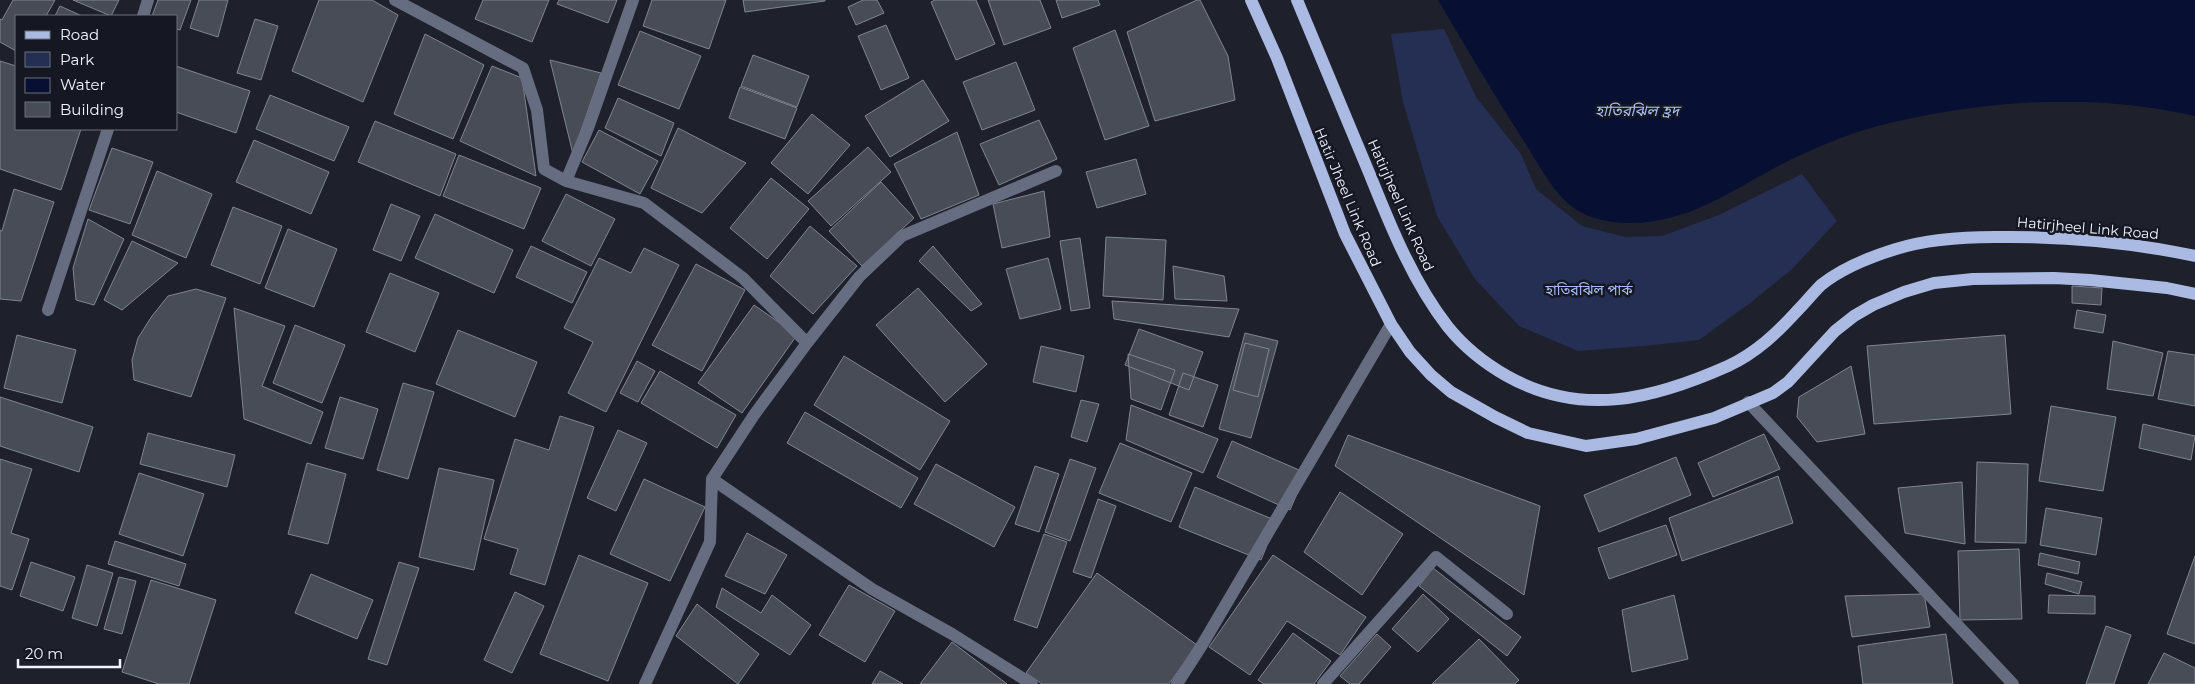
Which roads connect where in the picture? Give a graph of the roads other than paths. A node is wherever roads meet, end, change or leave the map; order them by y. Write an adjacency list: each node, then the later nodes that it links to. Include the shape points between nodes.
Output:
1 (148, 0): 6 (street)
2 (395, 0): 9 (street, via 523,68 537,110 544,169)
3 (633, 0): 9 (street)
4 (1251, 0): 13 (main road, Hatir Jheel Link Road, via 1277,58 1345,234)
5 (1297, 0): 10 (main road, Hatirjheel Link Road, via 1392,228 1422,288 1449,328 1480,360 1546,393 1578,400 1605,401 1648,394 1699,378 1762,346 1822,285 1847,269 1927,241 2052,237)
6 (143, 15)
7 (108, 130): 12 (street)
8 (1056, 171): 14 (street, via 902,236 858,277)
9 (566, 181): 14 (street, via 644,203 743,278)
10 (2195, 256)
11 (2195, 294): 15 (main road, Hatir Jheel Link Road, via 2167,288 2054,278 1934,283 1873,304 1854,316 1788,382 1773,393)
12 (48, 310)
13 (1391, 324): 15 (main road, Hatir Jheel Link Road, via 1410,352 1451,392 1528,433 1562,442 1586,446 1636,440 1714,418); 20 (street)
14 (807, 343): 16 (street)
15 (1748, 402): 22 (street)
16 (712, 479): 18 (street, via 710,542); 19 (street, via 872,589)
17 (1507, 614): 21 (street, via 1436,557)
18 (645, 684)
19 (1032, 684)
20 (1177, 684)
21 (1323, 684)
22 (2013, 684)

